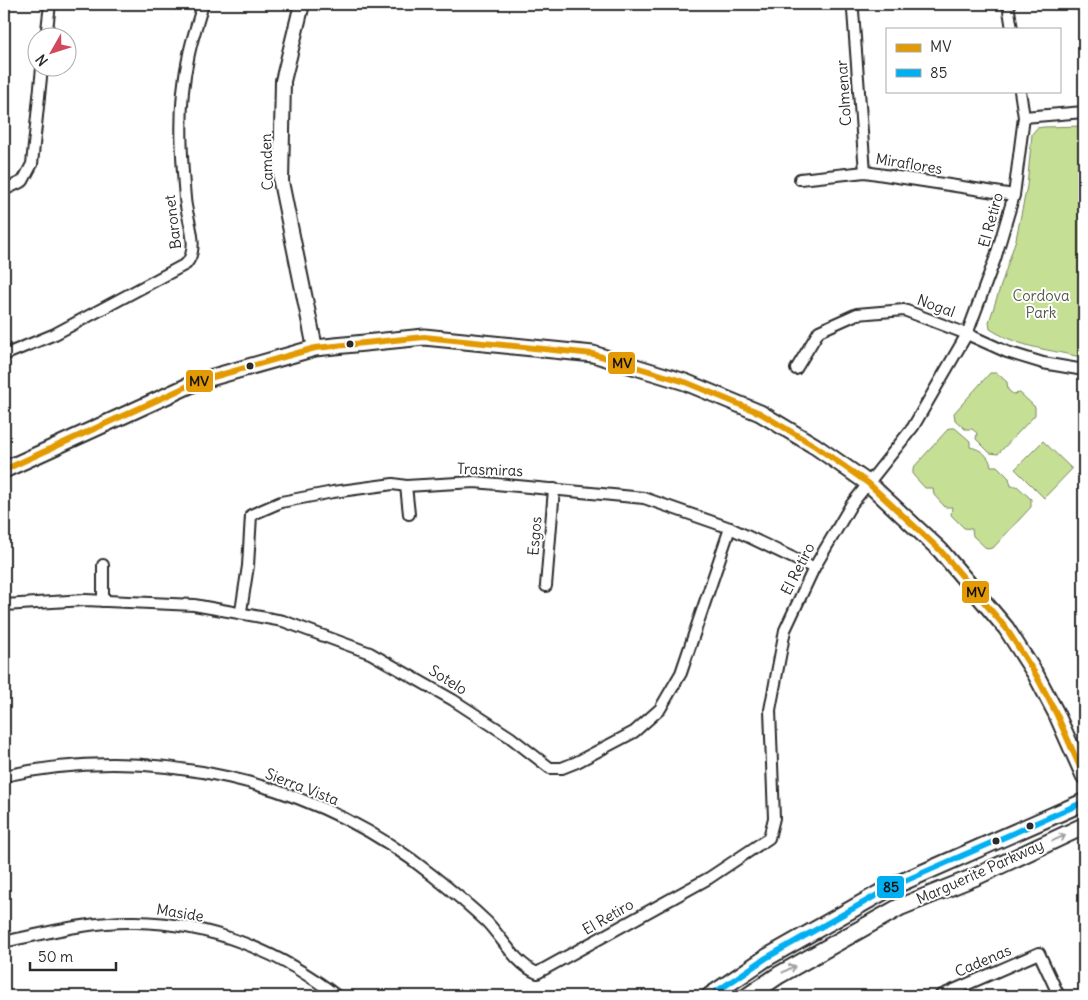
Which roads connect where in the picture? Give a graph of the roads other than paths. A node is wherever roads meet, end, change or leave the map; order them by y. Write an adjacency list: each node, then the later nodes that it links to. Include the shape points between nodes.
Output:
1 (50, 4): 6 (street)
2 (203, 4): 18 (street, Baronet, via 187,60 180,138 192,258 55,334)
3 (302, 4): 17 (street, Camden, via 283,81 282,182)
4 (1008, 4): 7 (street)
5 (853, 11): 12 (street, Colmenar)
6 (47, 28)
7 (1012, 28)
8 (41, 78): 14 (street, via 32,164 23,181)
9 (1020, 92): 11 (street, El Retiro)
10 (1084, 112): 11 (street)
11 (1024, 117): 15 (street, El Retiro)
12 (865, 172): 13 (street, Miraflores); 15 (street, Miraflores)
13 (800, 179)
14 (4, 190)
15 (1014, 195): 16 (street, El Retiro, via 995,259)
16 (967, 334): 19 (street, Nogal, via 904,310 857,314 818,331); 20 (street, Nogal, via 1007,352); 22 (street, El Retiro, via 913,426)
17 (315, 348): 21 (main road, via 199,381); 22 (main road, via 424,337 593,354 685,382 760,413)
18 (4, 355)
19 (796, 369)
20 (1084, 370)
21 (4, 470)
22 (868, 483): 28 (street, El Retiro, via 851,504); 34 (main road, via 940,550 1006,628 1048,698)
23 (406, 486): 24 (street, Trasmiras, via 475,482); 25 (street); 32 (street, Trasmiras, via 393,484 281,502 251,515)
24 (554, 489): 26 (street, Trasmiras, via 644,498); 29 (street, Esgos)
25 (409, 514)
26 (730, 528): 28 (street, Trasmiras); 32 (street, Sotelo, via 681,673 660,709 634,732 562,768 550,768 461,705 370,653 283,621)
27 (103, 565): 30 (street)
28 (814, 568): 38 (street, El Retiro, via 785,630 770,710 774,818 769,838 709,878)
29 (546, 586)
30 (103, 601): 31 (street, Sotelo); 32 (street, Sotelo, via 194,605)
31 (4, 605)
32 (241, 611)
33 (4, 776): 38 (street, Sierra Vista, via 60,768 137,764 188,769 266,788 330,813 395,848 462,900 488,923 522,963)
34 (1084, 776)
35 (1084, 802): 40 (main road, Marguerite Parkway, via 891,888 766,958)
36 (1084, 826): 41 (main road, Marguerite Parkway, one-way to 36, via 900,907 975,877)
37 (4, 942): 39 (street, Maside, via 87,926 133,922 168,924 214,933 257,947 310,975)
38 (537, 973)
39 (337, 996)
40 (710, 996)
41 (748, 996)
42 (943, 996): 43 (street, Cadenas, via 1039,953)
43 (1059, 996)

